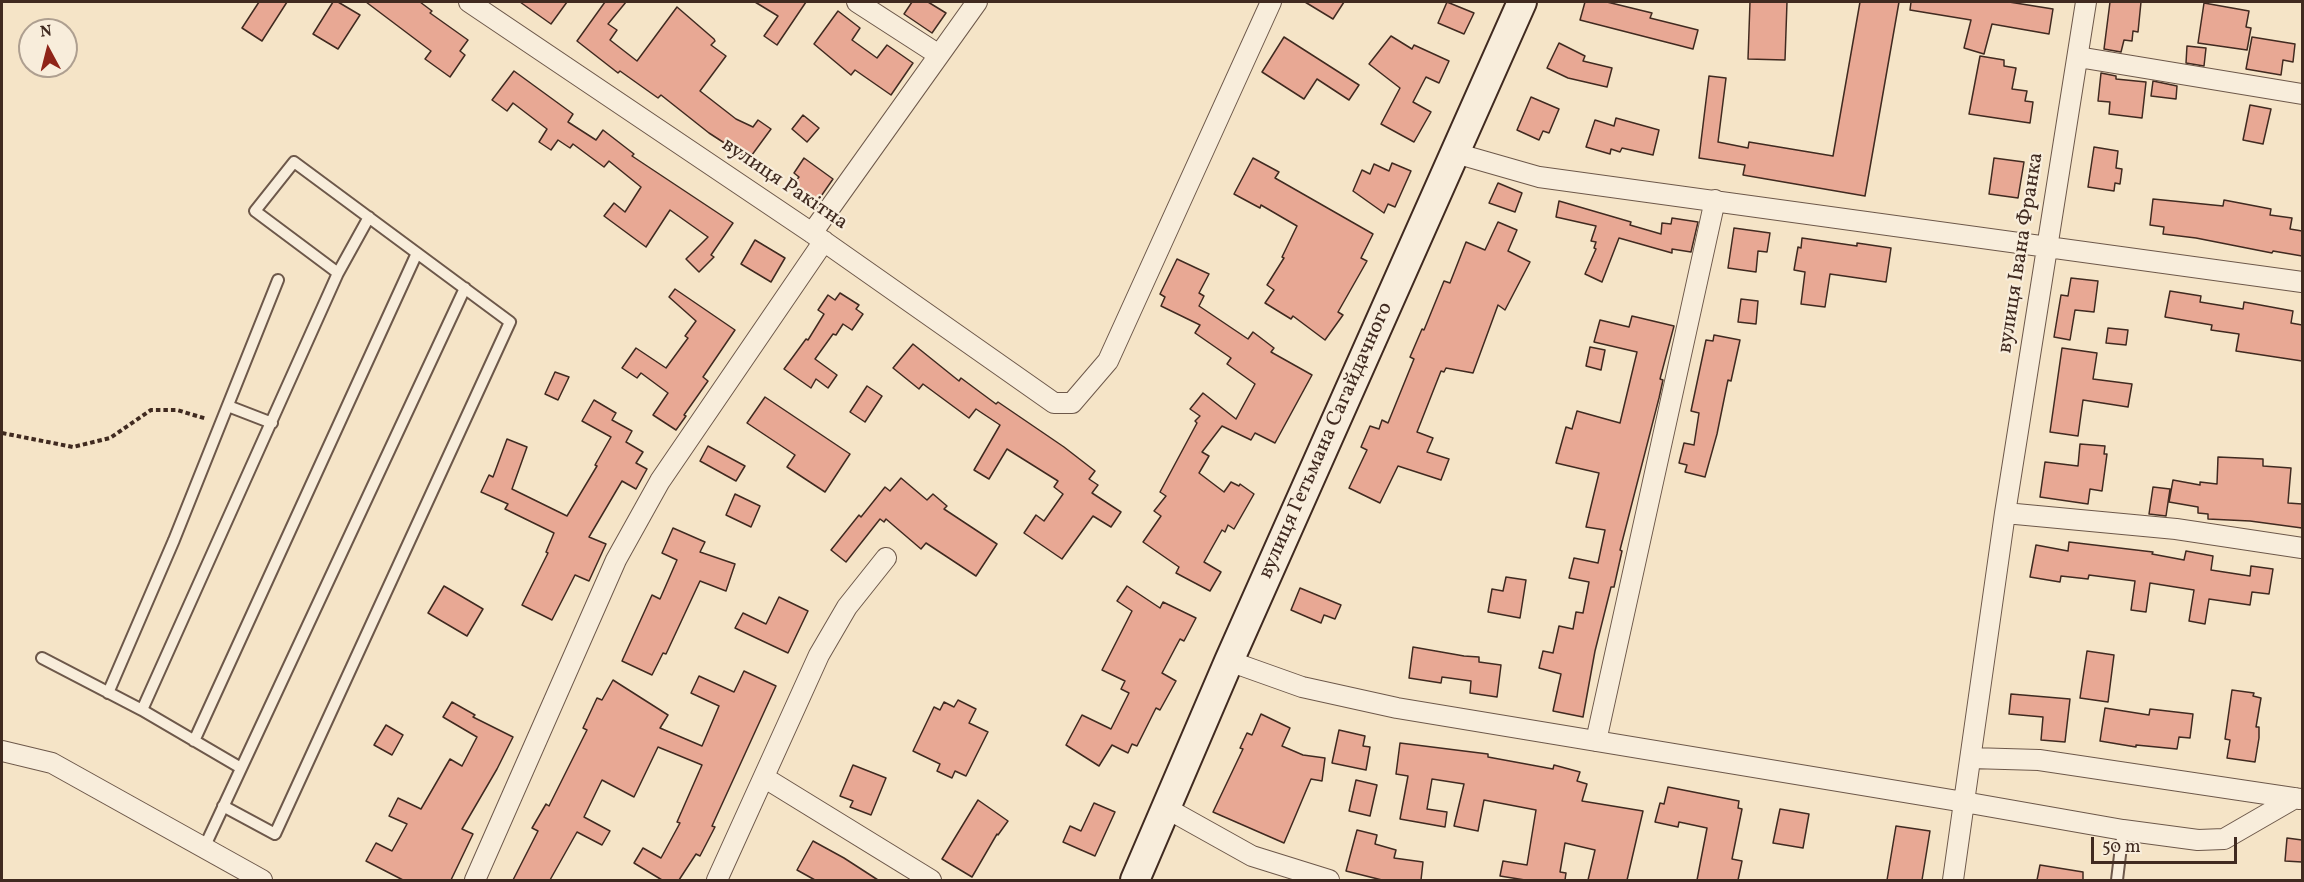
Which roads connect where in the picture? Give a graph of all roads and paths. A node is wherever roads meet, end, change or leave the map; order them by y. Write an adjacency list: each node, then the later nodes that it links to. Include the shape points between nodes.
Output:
1 (857, 2): 7 (street)
2 (976, 2): 7 (street)
3 (1271, 2): 13 (street, вулиця Ракітна, via 1107,361 1072,403 1054,403)
4 (1522, 2): 10 (main road, вулиця Гетьмана Сагайдачного)
5 (2086, 2): 8 (street, вулиця Івана Франка)
6 (478, 4): 13 (street, вулиця Ракітна)
7 (939, 55): 13 (street)
8 (2078, 57): 9 (street); 14 (street, вулиця Івана Франка)
9 (2302, 94)
10 (1455, 153): 11 (street, via 1539,177); 28 (main road, вулиця Гетьмана Сагайдачного)
11 (1715, 200): 14 (street); 32 (street)
12 (369, 217): 15 (lane); 16 (lane); 16 (lane, via 294,162 255,211)
13 (818, 237): 44 (street, via 660,481 616,560)
14 (2048, 246): 18 (street); 24 (street, вулиця Івана Франка)
15 (417, 253): 19 (lane); 31 (lane)
16 (338, 273): 22 (lane)
17 (278, 280): 20 (lane)
18 (2302, 282)
19 (465, 288): 35 (lane); 39 (lane, via 510,322 275,834)
20 (228, 406): 21 (lane); 22 (lane)
21 (221, 423): 23 (path, via 177,410 151,410 110,438 73,447); 29 (lane)
22 (272, 423): 30 (lane)
23 (2, 434)
24 (2005, 513): 25 (street, via 2176,530); 34 (street, вулиця Івана Франка)
25 (2302, 548)
26 (886, 558): 36 (street, via 847,607 819,655)
27 (42, 658): 29 (lane)
28 (1229, 661): 32 (street, via 1302,687 1397,708); 40 (main road, вулиця Гетьмана Сагайдачного)
29 (108, 693): 30 (lane)
30 (142, 710): 31 (lane)
31 (194, 741): 35 (lane)
32 (1596, 741): 38 (street)
33 (2, 751): 42 (street, via 52,763)
34 (1971, 759): 37 (street, via 2039,760); 38 (street, вулиця Івана Франка)
35 (241, 768): 39 (lane)
36 (765, 778): 45 (street); 46 (street)
37 (2299, 799): 41 (street, via 2224,840)
38 (1964, 802): 41 (street); 49 (street, вулиця Івана Франка)
39 (223, 806): 42 (lane)
40 (1166, 808): 47 (main road, вулиця Гетьмана Сагайдачного); 48 (street, via 1252,856)
41 (2123, 830): 50 (lane)
42 (204, 848): 43 (street)
43 (262, 880)
44 (475, 880)
45 (717, 880)
46 (931, 880)
47 (1135, 880)
48 (1329, 880)
49 (1953, 880)
50 (2117, 880)

